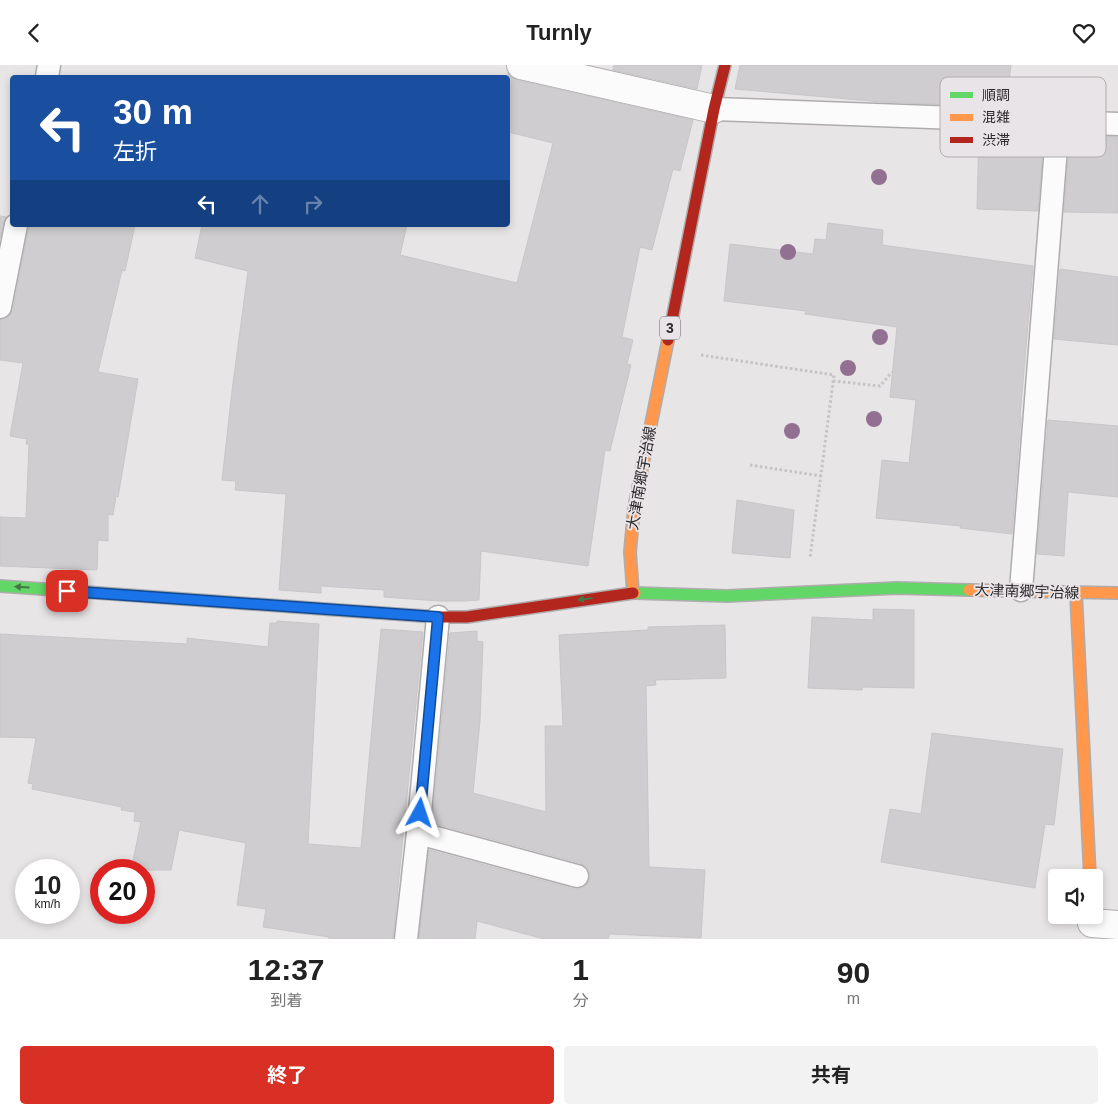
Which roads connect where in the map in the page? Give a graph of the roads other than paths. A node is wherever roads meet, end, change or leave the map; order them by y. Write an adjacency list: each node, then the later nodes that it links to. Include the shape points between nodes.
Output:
1 (521, 65): 3 (street)
2 (725, 65): 3 (main road, 大津南郷宇治線 / 3)
3 (714, 109): 4 (lane); 10 (main road, 大津南郷宇治線 / 3, via 634,508 630,552)
4 (940, 118)
5 (1055, 157): 9 (lane)
6 (16, 227): 7 (lane)
7 (0, 307)
8 (0, 586): 13 (main road, one-way to 8)
9 (1021, 590): 10 (main road, 大津南郷宇治線, via 897,588 727,596); 11 (main road, 大津南郷宇治線)
10 (633, 593): 13 (main road, one-way to 13, via 466,617)
11 (1076, 593): 12 (main road, 大津南郷宇治線); 15 (main road)
12 (1118, 593)
13 (438, 617): 14 (lane)
14 (418, 833): 16 (lane); 17 (lane)
15 (1090, 869)
16 (577, 876)
17 (406, 939)

